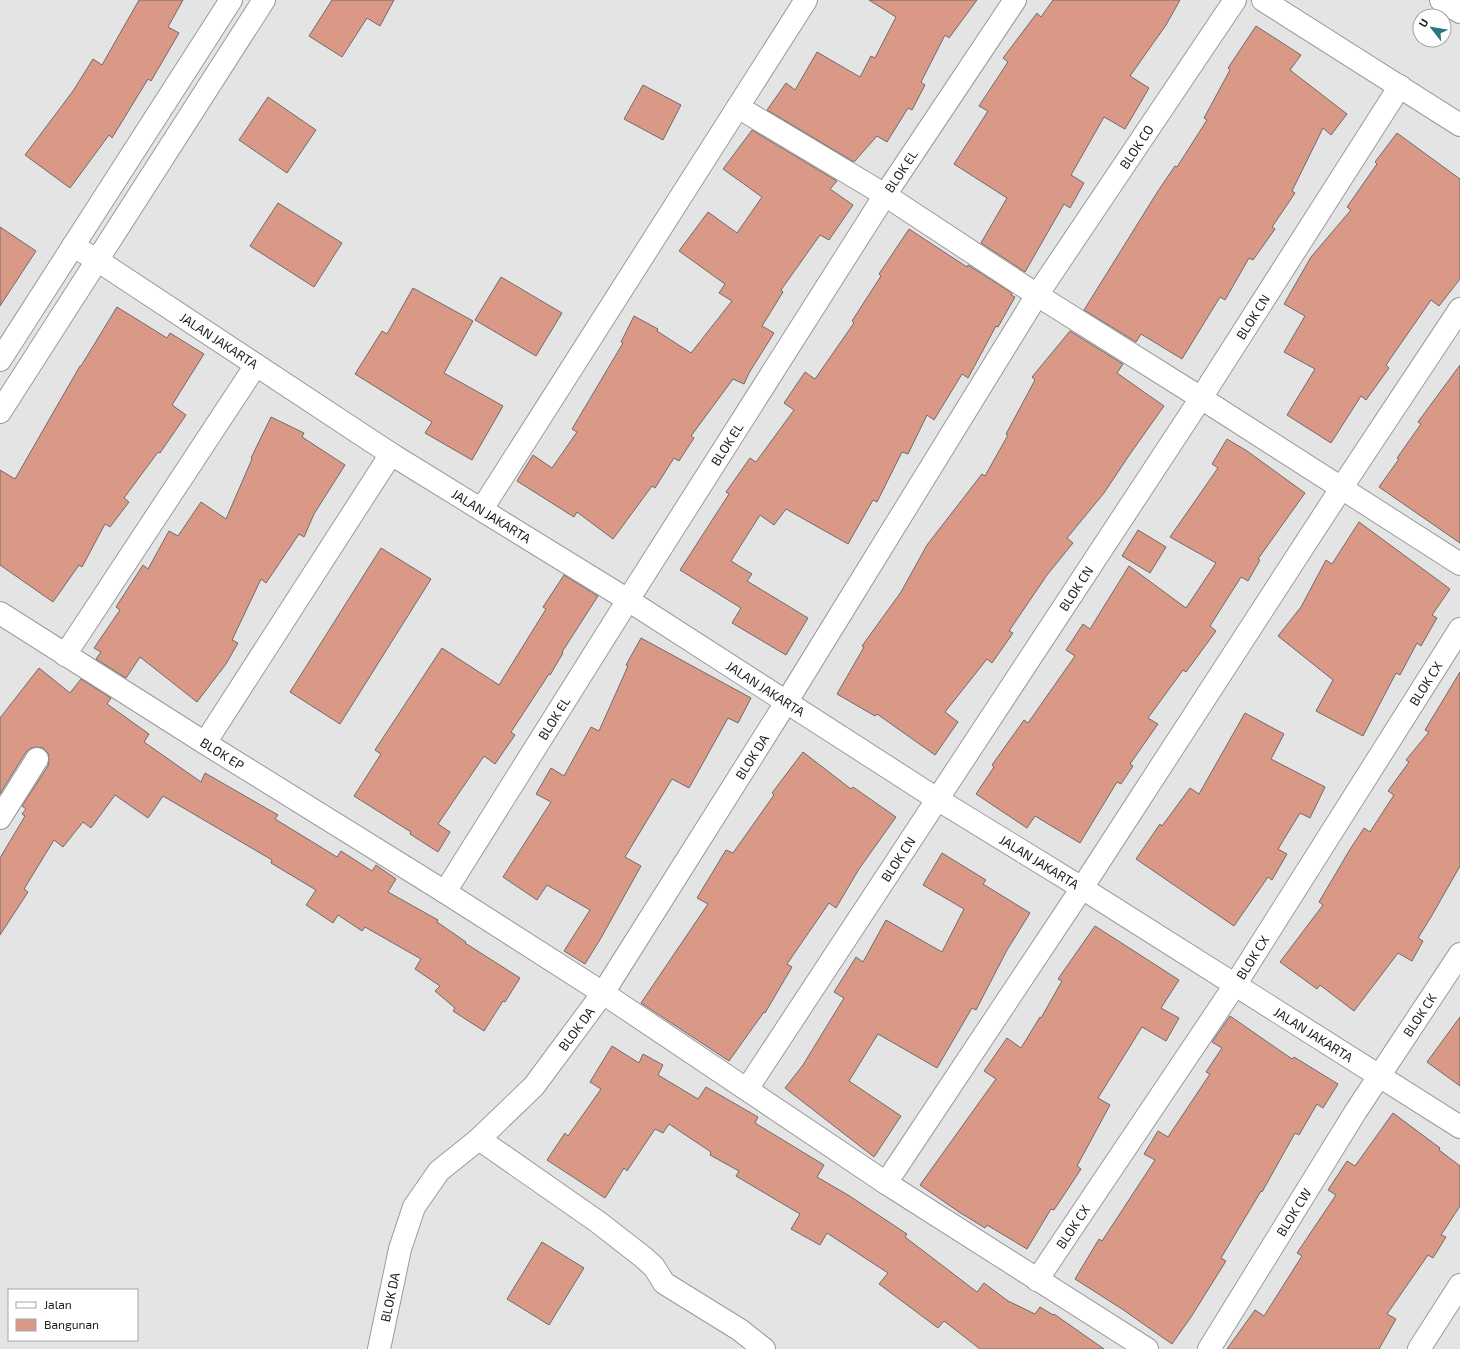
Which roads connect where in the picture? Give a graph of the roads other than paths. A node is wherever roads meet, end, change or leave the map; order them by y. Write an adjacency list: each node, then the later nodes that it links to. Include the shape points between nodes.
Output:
1 (231, 0): 11 (street)
2 (264, 0): 12 (street)
3 (806, 0): 8 (street)
4 (1015, 0): 10 (street, BLOK EL)
5 (1235, 0): 13 (street, BLOK CO)
6 (1263, 0): 7 (street)
7 (1400, 86): 9 (street); 17 (street, BLOK CN)
8 (738, 107): 10 (street); 21 (street)
9 (1460, 125)
10 (885, 195): 13 (street); 23 (street, BLOK EL)
11 (73, 246): 12 (street, JALAN JAKARTA); 15 (street)
12 (98, 260): 16 (street, JALAN JAKARTA); 18 (street)
13 (1037, 295): 17 (street); 27 (street, BLOK CO)
14 (1460, 309): 20 (street)
15 (0, 360)
16 (256, 366): 19 (street, JALAN JAKARTA); 26 (street)
17 (1201, 398): 20 (street); 30 (street, BLOK CN)
18 (0, 412)
19 (391, 454): 21 (street, JALAN JAKARTA); 28 (street)
20 (1342, 487): 22 (street); 32 (street)
21 (482, 509): 23 (street, JALAN JAKARTA)
22 (1460, 564)
23 (628, 600): 27 (street, JALAN JAKARTA); 33 (street, BLOK EL)
24 (0, 613): 26 (street, BLOK EP)
25 (1460, 629): 35 (street, BLOK CX)
26 (65, 655): 28 (street, BLOK EP)
27 (787, 701): 30 (street, JALAN JAKARTA); 36 (street, BLOK DA)
28 (205, 743): 33 (street, BLOK EP)
29 (37, 759): 31 (street)
30 (937, 799): 32 (street, JALAN JAKARTA); 38 (street, BLOK CN)
31 (0, 818)
32 (1082, 888): 35 (street, JALAN JAKARTA); 41 (street)
33 (445, 892): 36 (street, BLOK EP)
34 (1460, 954): 37 (street, BLOK CK)
35 (1235, 985): 37 (street, JALAN JAKARTA); 42 (street, BLOK CX)
36 (603, 993): 38 (street, BLOK EP); 40 (street, BLOK DA, via 534,1086)
37 (1379, 1075): 39 (street, JALAN JAKARTA); 47 (street, BLOK CW)
38 (747, 1089): 41 (street, BLOK EP)
39 (1460, 1127)
40 (479, 1139): 44 (street, BLOK DA, via 439,1171 414,1207 400,1249); 45 (street, via 598,1222 654,1267 664,1283 740,1330)
41 (886, 1183): 42 (street, BLOK EP)
42 (1037, 1280): 46 (street, BLOK EP)
43 (1460, 1285): 48 (street)
44 (379, 1349)
45 (764, 1349)
46 (1147, 1349)
47 (1209, 1349)
48 (1419, 1349)

